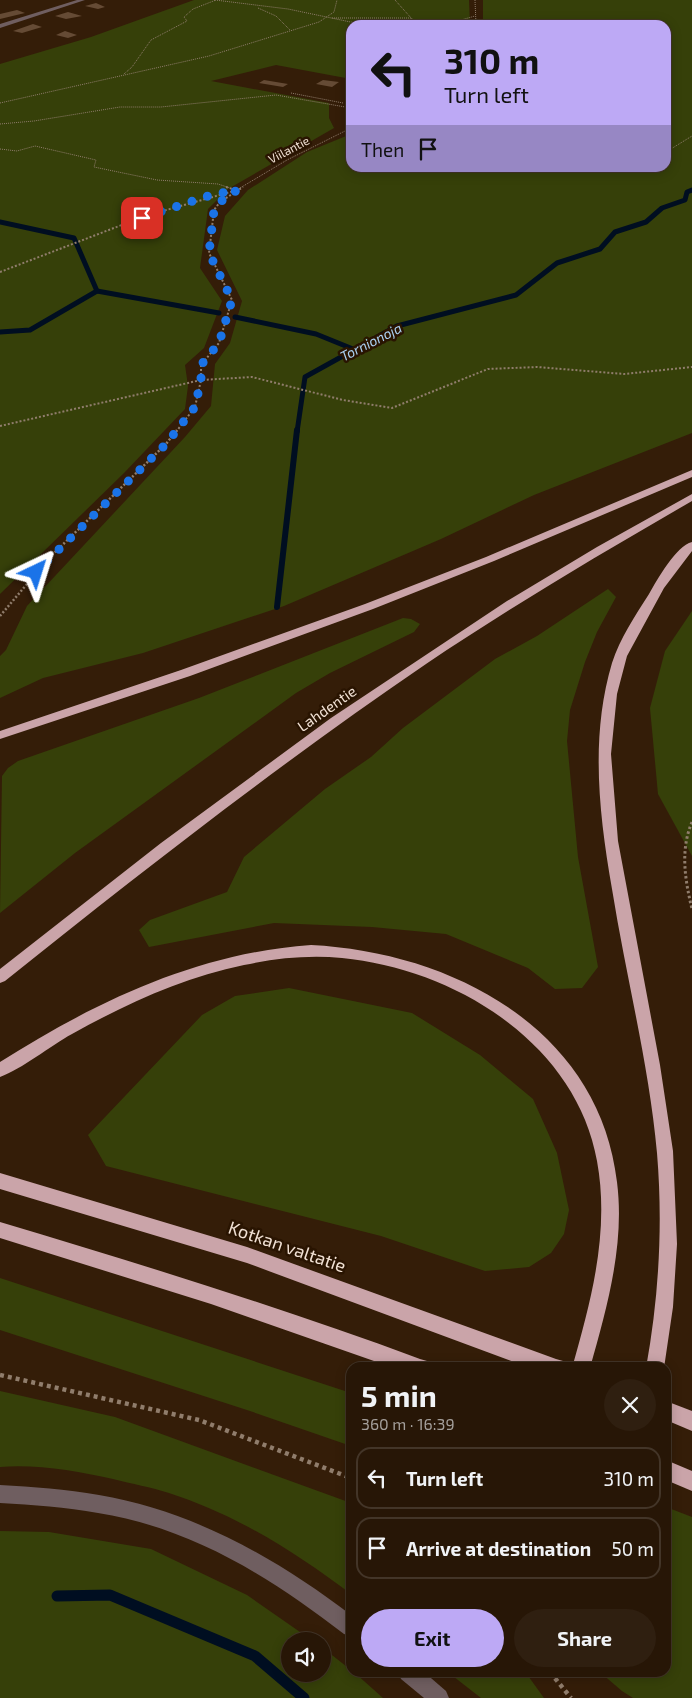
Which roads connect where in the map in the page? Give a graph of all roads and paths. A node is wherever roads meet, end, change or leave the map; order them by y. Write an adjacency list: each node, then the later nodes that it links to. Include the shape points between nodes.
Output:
1 (82, 0): 14 (street)
2 (216, 0): 6 (path); 16 (path, via 193,9 184,16 187,21 180,27 149,42 137,63)
3 (338, 0): 8 (path, via 334,12)
4 (395, 0): 9 (path)
5 (475, 0): 7 (path)
6 (253, 6): 8 (path); 15 (path, via 271,11)
7 (476, 16): 11 (path); 12 (path)
8 (326, 17): 9 (path); 13 (path); 15 (path)
9 (411, 18): 10 (path)
10 (416, 20)
11 (461, 20)
12 (476, 20)
13 (346, 21)
14 (0, 26)
15 (290, 30): 16 (path, via 210,56)
16 (122, 76): 18 (path)
17 (291, 93): 19 (path)
18 (0, 103)
19 (343, 103)
20 (346, 107): 21 (path, via 276,95 120,107)
21 (0, 124)
22 (346, 130): 26 (path, Viilantie)
23 (692, 136): 25 (path)
24 (0, 149): 26 (path, via 17,151 35,146 96,160 94,167 157,180 218,184)
25 (671, 149)
26 (237, 190): 27 (path, via 166,210); 29 (path, via 214,210 209,253 232,300 219,343 201,365)
27 (0, 272)
28 (692, 367): 29 (path, via 624,374 537,367 488,369 392,408 343,400 252,377)
29 (201, 380): 30 (path); 34 (path, via 195,407 166,444 49,558)
30 (0, 426)
31 (692, 473): 35 (highway, via 490,559 338,618 167,680)
32 (692, 497): 38 (highway, Lahdentie, via 546,582 379,692 156,855)
33 (692, 545): 45 (highway, via 659,585 618,663 603,760 608,826 661,1122 669,1213 668,1286)
34 (0, 616)
35 (0, 735)
36 (692, 822): 37 (path, via 685,834 687,889)
37 (692, 909)
38 (0, 977)
39 (0, 1070): 44 (highway, via 69,1028 166,984 248,958 283,952 328,952 408,965 479,996 520,1022 563,1068 594,1122 609,1180 611,1215 608,1252)
40 (0, 1181): 43 (highway, Kotkan valtatie, via 247,1255)
41 (0, 1230): 42 (highway, via 118,1265)
42 (404, 1362)
43 (540, 1362)
44 (582, 1362)
45 (656, 1362)
46 (0, 1375): 50 (path, via 199,1420)
47 (671, 1412): 48 (highway)
48 (692, 1421)
49 (671, 1472): 51 (highway)
50 (346, 1476)
51 (692, 1481)
52 (0, 1494): 53 (street, via 105,1503 185,1527 252,1557)
53 (346, 1623)
54 (414, 1677): 56 (street)
55 (554, 1677): 57 (path)
56 (440, 1698)
57 (571, 1698)

